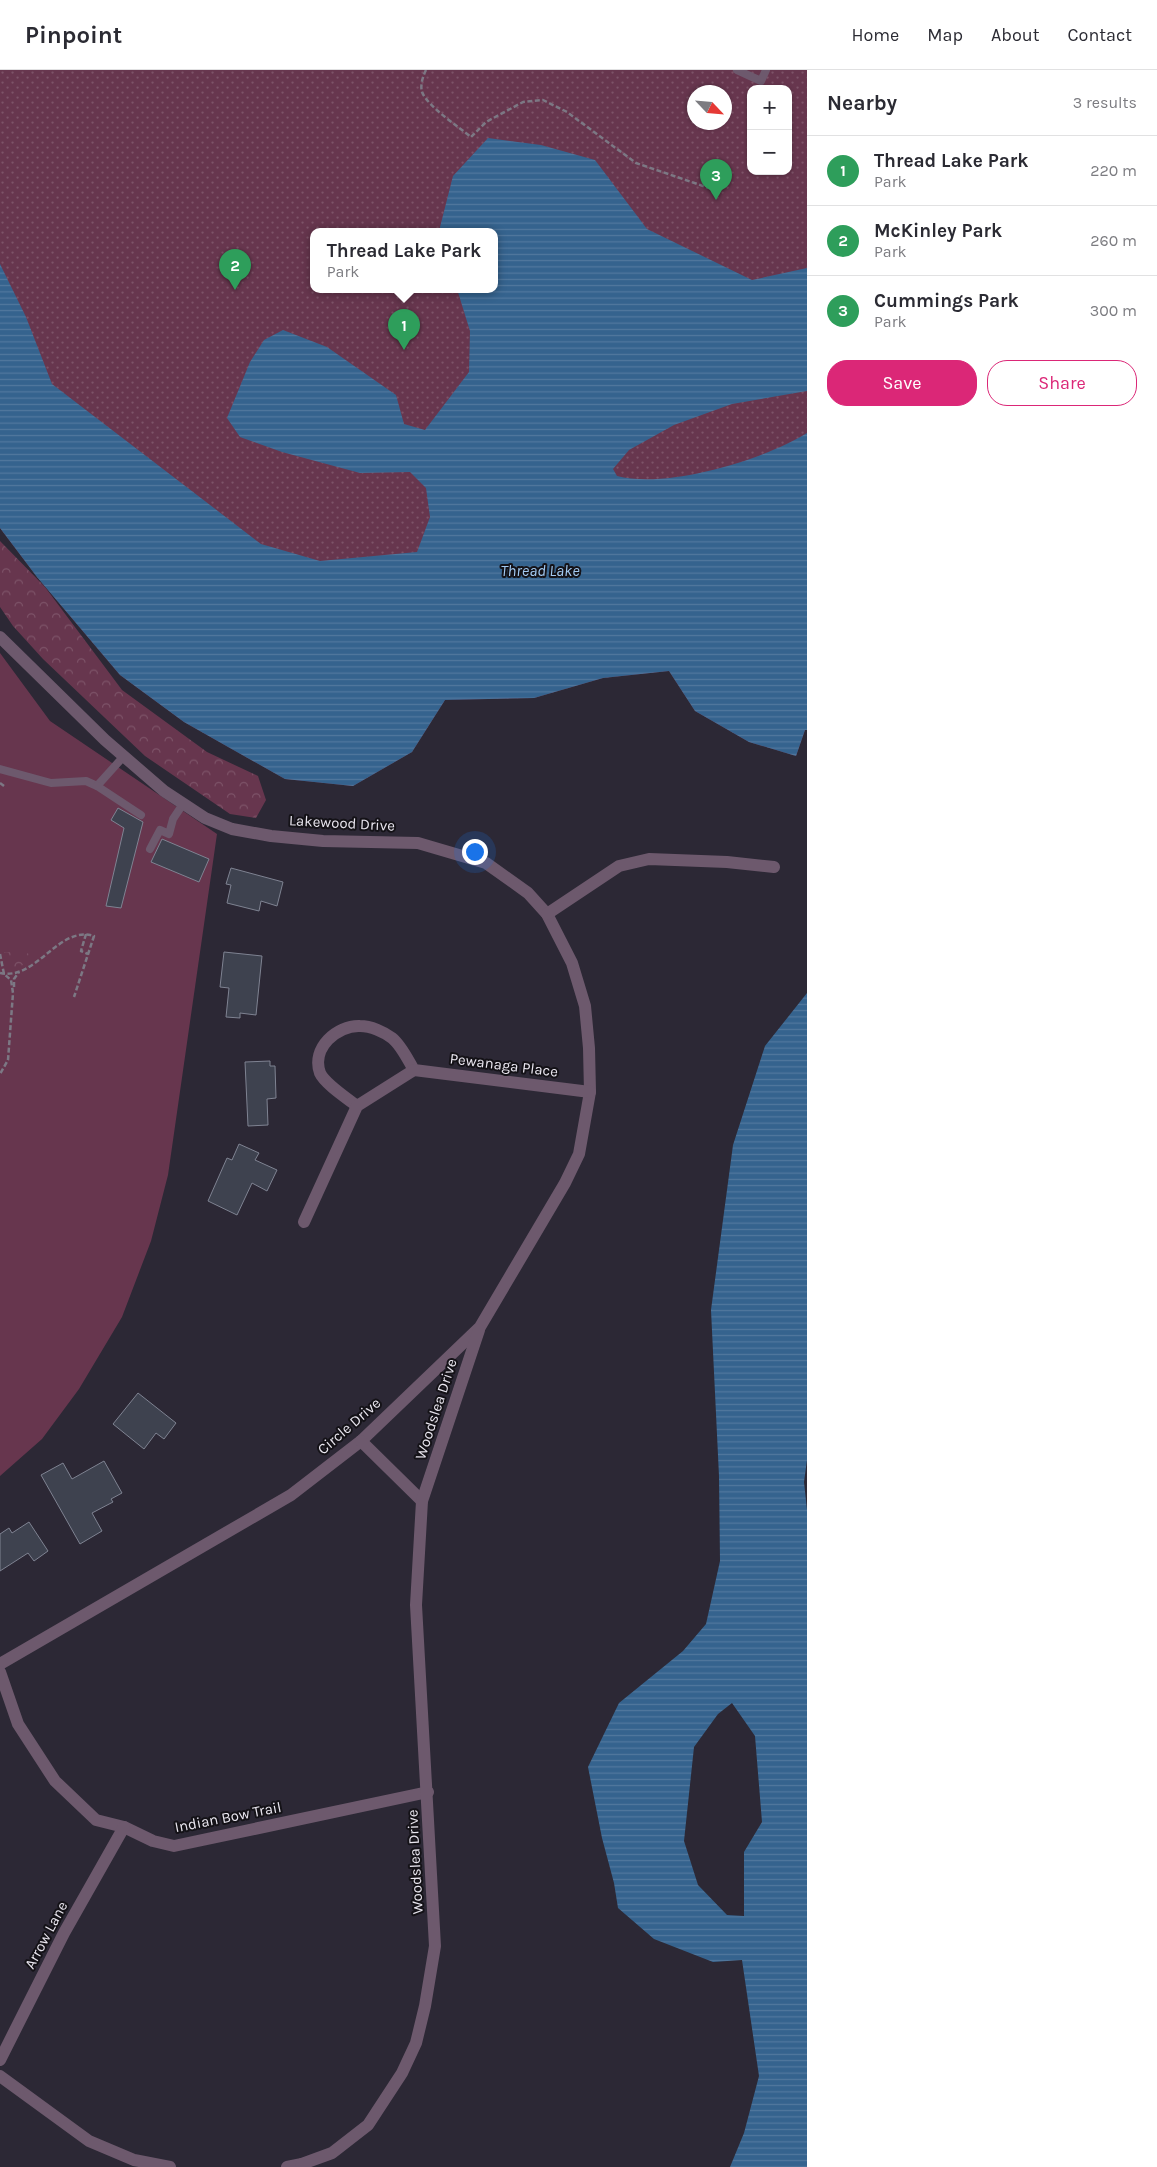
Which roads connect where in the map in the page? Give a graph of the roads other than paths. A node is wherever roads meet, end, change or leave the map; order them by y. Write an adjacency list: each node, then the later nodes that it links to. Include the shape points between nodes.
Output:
1 (737, 70): 2 (lane, via 761,81)
2 (766, 70)
3 (0, 637): 4 (street, Lakewood Drive)
4 (124, 756): 6 (lane); 7 (street, Lakewood Drive)
5 (0, 768): 6 (lane, via 51,782 86,780)
6 (97, 786): 8 (lane)
7 (183, 804): 9 (lane, via 173,818 169,834 160,830); 11 (street, Lakewood Drive, via 232,829 323,841 418,843 486,863 528,894)
8 (141, 815)
9 (150, 849)
10 (774, 867): 11 (street, via 650,859 619,866)
11 (547, 914): 13 (street, Lakewood Drive, via 572,963 585,1006)
12 (414, 1070): 13 (street, Pewanaga Place); 14 (street); 14 (street, via 394,1039 373,1028 359,1026 346,1029 326,1040 318,1058 321,1074)
13 (590, 1092): 16 (street, Circle Drive, via 579,1154)
14 (357, 1106): 15 (street)
15 (304, 1222)
16 (480, 1327): 17 (street, Circle Drive); 18 (street, Woodslea Drive)
17 (361, 1441): 18 (street); 19 (street, Circle Drive, via 291,1495)
18 (422, 1502): 21 (street, Woodslea Drive, via 416,1606)
19 (0, 1664)
20 (0, 1672): 22 (street, Indian Bow Trail, via 18,1724 55,1781 96,1820)
21 (428, 1792): 22 (street, Indian Bow Trail, via 174,1846 153,1841); 25 (street, Woodslea Drive, via 435,1946 416,2042 402,2073 368,2125 332,2153)
22 (124, 1827): 23 (street, Arrow Lane, via 64,1933)
23 (0, 2060)
24 (0, 2076): 26 (street, via 89,2141 134,2160)
25 (302, 2165): 27 (street, Woodslea Drive)
26 (170, 2167)
27 (287, 2167)

